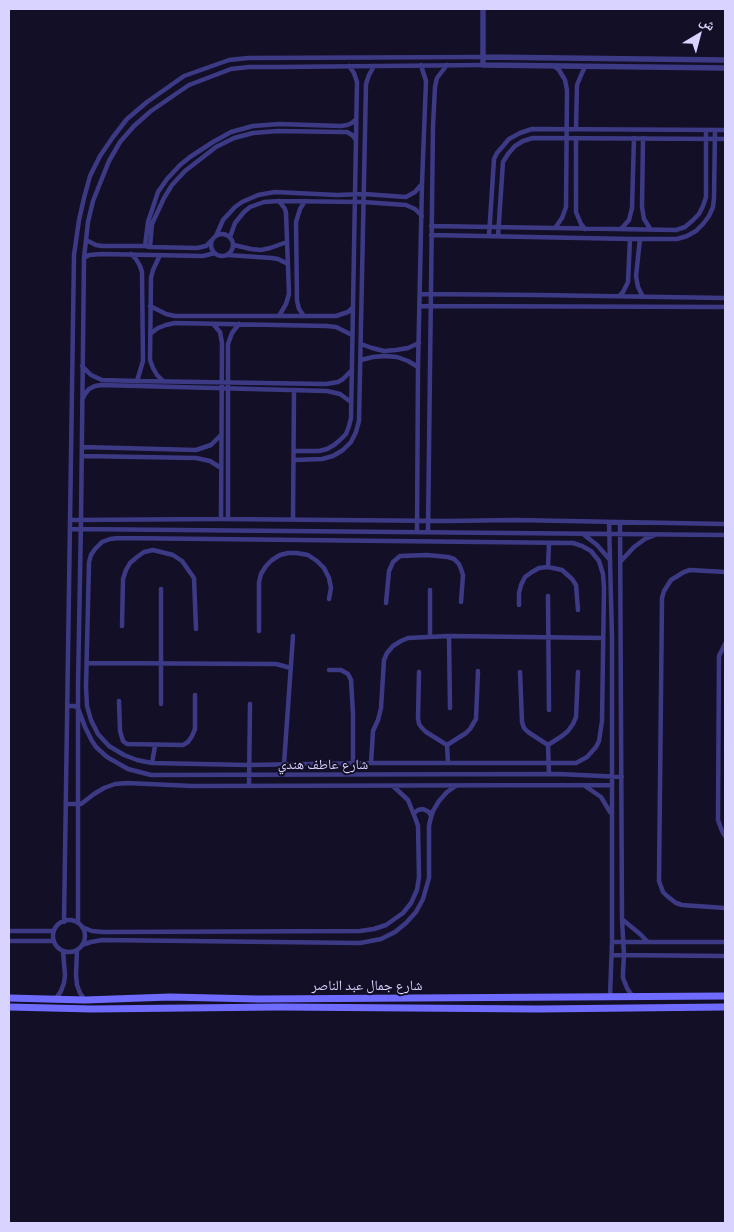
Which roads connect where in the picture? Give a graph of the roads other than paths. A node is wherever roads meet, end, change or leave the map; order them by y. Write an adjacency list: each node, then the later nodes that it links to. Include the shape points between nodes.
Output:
1 (483, 9): 2 (street)
2 (483, 57): 3 (street); 8 (street); 98 (street, via 229,60 184,76 127,120 112,137 90,176 74,255)
3 (725, 60)
4 (447, 65): 7 (street); 8 (street); 34 (street, via 437,78 435,87)
5 (349, 66): 6 (street); 12 (street, via 357,82); 48 (street, via 232,69 189,85 167,99 134,126 109,161 93,201)
6 (374, 66): 7 (street); 27 (street, via 366,84)
7 (421, 66): 26 (street, via 426,81)
8 (483, 66): 9 (street)
9 (554, 66): 10 (street); 13 (street, via 567,84)
10 (585, 67): 11 (street); 14 (street, via 577,85)
11 (725, 68)
12 (356, 119): 22 (street); 51 (street, via 347,125 253,126 212,142 180,165 158,192 148,222)
13 (568, 129): 14 (street); 18 (street); 35 (street, via 532,129 509,139 496,153)
14 (576, 129): 15 (street)
15 (706, 130): 16 (street); 23 (street)
16 (715, 130): 17 (street); 24 (street)
17 (725, 130)
18 (567, 138): 19 (street); 36 (street, via 533,138 515,146 508,154 503,162); 37 (street, via 566,206)
19 (576, 138): 20 (street); 38 (street, via 576,212)
20 (634, 138): 21 (street); 39 (street, via 632,208 629,220)
21 (644, 138): 23 (street); 40 (street, via 642,207 644,219)
22 (355, 139): 28 (street); 51 (street, via 347,132 278,131 253,133 216,147 172,185 152,224)
23 (707, 139): 24 (street); 40 (street, via 706,197 699,214 676,230)
24 (716, 139): 25 (street); 47 (street, via 713,207 703,224 696,231 677,239)
25 (725, 139)
26 (422, 184): 27 (street, via 406,197); 33 (street)
27 (364, 194): 28 (street); 32 (street)
28 (355, 195): 31 (street); 45 (street, via 278,192 258,195 235,207)
29 (279, 201): 30 (street); 44 (street, via 250,207 235,223); 49 (street, via 286,213)
30 (305, 201): 31 (street); 69 (street, via 296,222 297,301)
31 (355, 202): 32 (street); 67 (street)
32 (364, 202): 33 (street, via 406,205); 75 (street)
33 (422, 216): 58 (street)
34 (431, 226): 35 (street); 41 (street)
35 (490, 227): 36 (street); 42 (street)
36 (499, 227): 37 (street); 43 (street)
37 (555, 228): 38 (street)
38 (585, 229): 39 (street)
39 (621, 229): 40 (street)
40 (651, 230)
41 (431, 235): 42 (street); 59 (street)
42 (489, 236): 43 (street)
43 (498, 236): 46 (street)
44 (230, 237): 45 (street, via 222,234); 50 (street)
45 (214, 238): 51 (street, via 206,246 197,248); 53 (street, via 211,246)
46 (630, 239): 47 (street); 60 (street, via 628,282)
47 (640, 239): 61 (street, via 636,276)
48 (86, 240): 51 (street, via 102,246); 56 (street)
49 (287, 242): 50 (street, via 261,250); 57 (street)
50 (234, 245): 55 (street)
51 (147, 246)
52 (131, 254): 54 (street); 56 (street); 80 (street, via 142,272 143,361)
53 (215, 254): 54 (street); 55 (street)
54 (160, 255): 63 (street, via 151,278)
55 (228, 255): 57 (street, via 272,258)
56 (84, 258): 77 (street)
57 (288, 264): 68 (street, via 289,294)
58 (421, 294): 59 (street); 64 (street)
59 (430, 294): 60 (street); 65 (street)
60 (620, 296): 61 (street)
61 (643, 297): 62 (street)
62 (725, 298)
63 (150, 306): 68 (street, via 175,316); 72 (street)
64 (420, 306): 65 (street); 74 (street)
65 (430, 307): 66 (street); 101 (street)
66 (725, 307)
67 (352, 308): 69 (street, via 336,316); 73 (street)
68 (279, 316): 69 (street)
69 (304, 316)
70 (213, 324): 71 (street); 72 (street, via 175,323); 82 (street, via 221,338)
71 (239, 324): 73 (street, via 327,326); 83 (street, via 228,344)
72 (150, 334): 81 (street, via 150,360)
73 (352, 335): 79 (street)
74 (419, 342): 75 (street, via 408,348 390,350); 78 (street)
75 (361, 344): 76 (street)
76 (361, 360): 78 (street, via 396,357); 93 (street, via 359,421 351,442 333,456)
77 (82, 365): 80 (street, via 102,380); 87 (street)
78 (418, 367): 100 (street)
79 (351, 370): 83 (street, via 338,382 326,384); 88 (street)
80 (137, 381): 81 (street)
81 (163, 381): 82 (street)
82 (222, 382): 83 (street); 84 (street)
83 (228, 382): 85 (street)
84 (222, 388): 85 (street); 87 (street, via 101,385 90,389); 89 (street)
85 (228, 389): 86 (street); 96 (street)
86 (294, 390): 88 (street, via 334,392); 91 (street)
87 (82, 399): 90 (street)
88 (351, 402): 91 (street, via 346,434 334,446 319,451)
89 (221, 435): 90 (street, via 211,445 196,450); 94 (street)
90 (82, 447): 92 (street)
91 (294, 452): 93 (street)
92 (82, 456): 94 (street, via 196,458); 99 (street)
93 (294, 460): 97 (street)
94 (221, 468): 95 (street)
95 (221, 519): 96 (street); 99 (street)
96 (228, 519): 97 (street)
97 (293, 519): 100 (street)
98 (71, 520): 99 (street); 105 (street)
99 (82, 520): 106 (street)
100 (417, 521): 101 (street); 107 (street)
101 (428, 521): 102 (street); 108 (street)
102 (609, 522): 103 (street); 110 (street)
103 (620, 522): 104 (street); 111 (street)
104 (725, 524)
105 (70, 529): 106 (street); 154 (street)
106 (81, 529): 107 (street); 155 (street)
107 (417, 532): 108 (street)
108 (428, 532): 109 (street)
109 (582, 534): 110 (street); 121 (street)
110 (609, 534): 111 (street); 121 (street)
111 (620, 534): 112 (street); 122 (street)
112 (657, 534): 113 (street); 122 (street, via 634,547)
113 (725, 534)
114 (153, 539): 115 (street); 118 (street); 142 (street, via 110,539 94,549 89,562)
115 (298, 540): 116 (street); 119 (street)
116 (426, 542): 117 (street); 120 (street)
117 (549, 543): 123 (street); 140 (street, via 582,546 599,561 603,574)
118 (153, 550): 133 (street, via 137,557 126,570); 134 (street, via 182,561 194,578)
119 (297, 553): 128 (street, via 308,555 324,568 329,578); 135 (street, via 272,560 261,574)
120 (427, 555): 129 (street, via 448,557 458,564 462,575); 130 (street, via 400,556 393,562)
121 (610, 560): 171 (street)
122 (621, 561): 172 (street)
123 (548, 567): 131 (street, via 525,577 519,593); 132 (street, via 562,570 572,579 576,585)
124 (725, 572): 185 (street, via 690,570 675,577 662,598 659,881 663,892 676,903)
125 (161, 589): 143 (street)
126 (430, 590): 138 (street)
127 (548, 596): 139 (street)
128 (329, 599)
129 (461, 602)
130 (386, 603)
131 (519, 606)
132 (578, 610)
133 (122, 626)
134 (196, 629)
135 (259, 631)
136 (293, 636): 144 (street)
137 (450, 636): 138 (street); 139 (street); 156 (street)
138 (430, 637): 161 (street, via 408,638 387,653 380,715 373,731)
139 (549, 638): 140 (street); 157 (street)
140 (603, 638): 163 (street, via 599,741 582,761)
141 (725, 644): 184 (street, via 719,656 718,820)
142 (87, 663): 143 (street); 164 (street, via 87,706 98,734 124,755)
143 (161, 664): 144 (street, via 276,664); 152 (street)
144 (292, 668): 165 (street)
145 (329, 670): 166 (street, via 341,670 351,680)
146 (478, 671): 158 (street, via 476,719 466,733)
147 (419, 672): 158 (street, via 419,724)
148 (520, 672): 159 (street, via 524,728)
149 (578, 672): 159 (street, via 576,717 568,731)
150 (195, 695): 160 (street, via 194,729 188,742 183,746)
151 (119, 701): 160 (street, via 123,741 132,745)
152 (161, 704)
153 (250, 704): 167 (street)
154 (68, 706): 155 (street); 179 (street)
155 (78, 708): 169 (street, شارع عاطف هندي, via 96,747 128,769 159,776); 180 (street)
156 (450, 708)
157 (549, 710)
158 (447, 745): 162 (street)
159 (548, 745): 163 (street)
160 (155, 746): 164 (street)
161 (371, 763): 162 (street); 166 (street)
162 (448, 763): 163 (street)
163 (549, 763): 168 (street)
164 (152, 764): 167 (street)
165 (284, 764): 166 (street); 167 (street)
166 (353, 764)
167 (248, 765): 169 (street)
168 (549, 774): 169 (street, شارع عاطف هندي); 170 (street, شارع عاطف هندي)
169 (248, 775): 176 (street)
170 (596, 776): 171 (street, شارع عاطف هندي); 174 (street, via 600,780)
171 (612, 777): 172 (street, شارع عاطف هندي); 175 (street)
172 (622, 777): 186 (street)
173 (584, 785): 174 (street, شارع عاطف هندي); 178 (street, شارع عاطف هندي); 182 (street, via 601,798)
174 (596, 785): 175 (street, شارع عاطف هندي)
175 (612, 785): 182 (street)
176 (248, 786): 177 (street, شارع عاطف هندي); 180 (street, شارع عاطف هندي, via 121,783 99,790)
177 (393, 786): 178 (street, شارع عاطف هندي); 181 (street, via 408,800)
178 (456, 786): 183 (street, via 443,796)
179 (66, 804): 180 (street); 187 (street)
180 (78, 805): 188 (street)
181 (414, 813): 183 (street, via 423,809); 188 (street, via 418,826 420,870 417,890 403,913 380,927 360,930 103,932)
182 (612, 815): 193 (street)
183 (431, 816): 197 (street, via 429,878 423,899 406,923 381,938 360,943 102,940)
184 (725, 836)
185 (724, 907)
186 (622, 919): 194 (street); 195 (street)
187 (64, 922): 188 (street); 190 (street)
188 (80, 925): 197 (street, via 85,935)
189 (9, 931): 190 (street)
190 (54, 931): 192 (street)
191 (9, 941): 192 (street)
192 (54, 941): 199 (street)
193 (612, 942): 194 (street); 200 (street)
194 (624, 942): 195 (street); 201 (street)
195 (648, 942): 196 (street)
196 (725, 942)
197 (82, 945): 198 (street)
198 (77, 950): 199 (street); 210 (street, via 76,980)
199 (63, 951): 209 (street, via 64,983)
200 (612, 954): 201 (street); 203 (street)
201 (624, 955): 202 (street); 204 (street, via 624,978)
202 (725, 956)
203 (610, 996): 204 (main road, شارع جمال عبد الناصر); 207 (main road, شارع جمال عبد الناصر)
204 (632, 996): 205 (main road, شارع جمال عبد الناصر)
205 (725, 996)
206 (9, 998): 209 (main road, شارع جمال عبد الناصر)
207 (280, 998): 208 (main road, شارع جمال عبد الناصر); 212 (main road)
208 (258, 999): 210 (main road, شارع جمال عبد الناصر, via 170,997); 213 (main road, via 262,1003)
209 (55, 1000): 210 (main road, شارع جمال عبد الناصر)
210 (85, 1000)
211 (9, 1007): 213 (main road, شارع جمال عبد الناصر)
212 (279, 1007): 213 (main road, شارع جمال عبد الناصر); 214 (main road, شارع جمال عبد الناصر)
213 (259, 1008)
214 (725, 1008)

